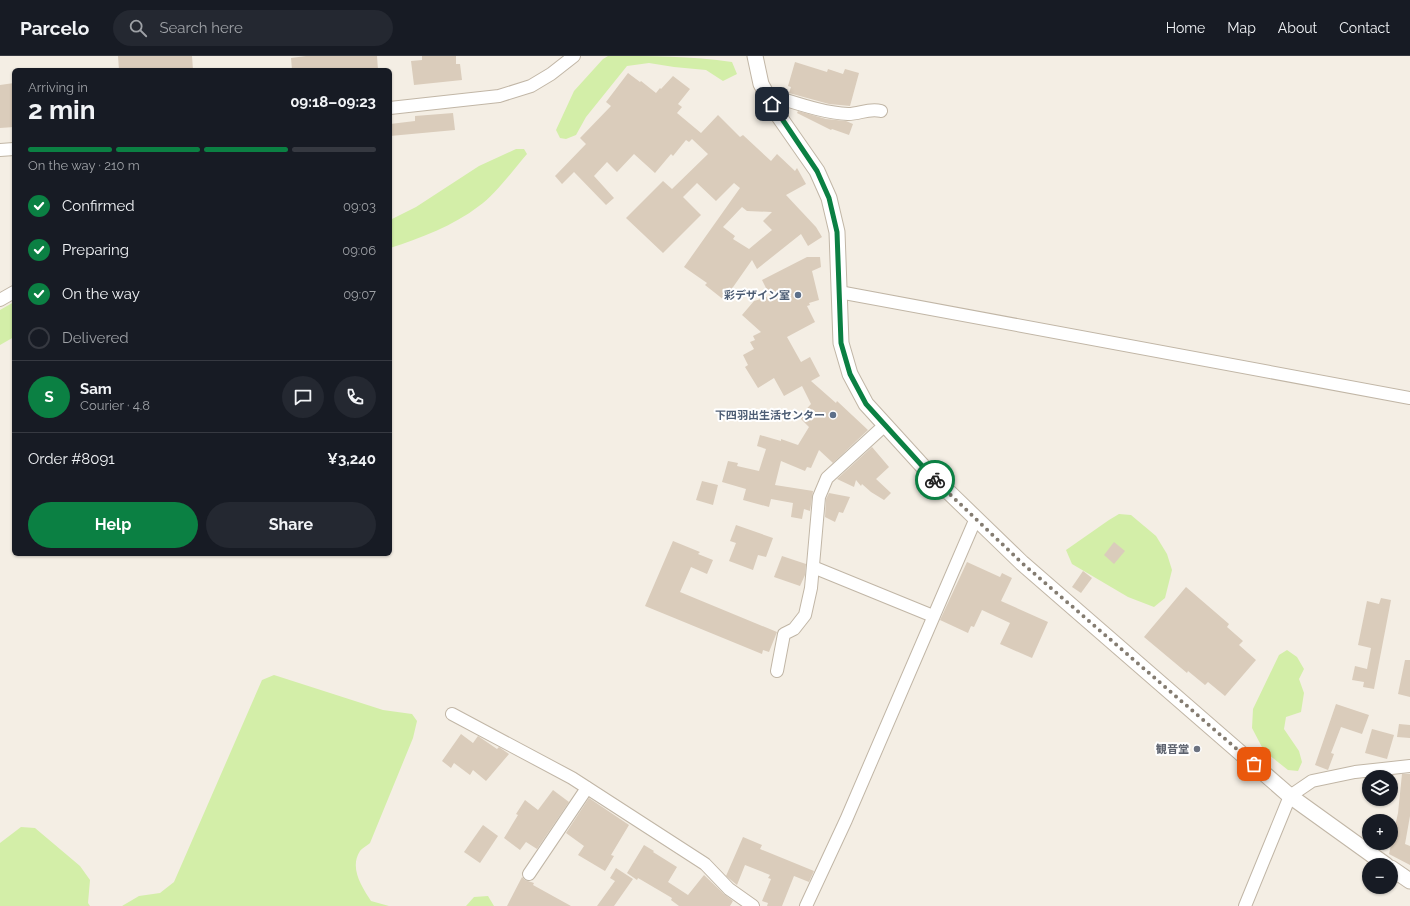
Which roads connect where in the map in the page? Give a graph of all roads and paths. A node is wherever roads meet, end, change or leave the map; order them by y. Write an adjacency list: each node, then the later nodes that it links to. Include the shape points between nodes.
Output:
1 (574, 56): 4 (street, via 532,86 499,96)
2 (755, 56): 3 (street, via 761,84)
3 (766, 94): 5 (street, via 848,114 871,109); 8 (street, via 817,171 829,198 837,232)
4 (392, 108)
5 (881, 111)
6 (12, 149): 7 (street)
7 (0, 150)
8 (839, 292): 11 (street); 12 (street, via 841,343 850,374 866,404)
9 (12, 293): 10 (street)
10 (0, 300)
11 (1410, 398)
12 (885, 425): 13 (street, via 928,472); 14 (street, via 827,478 819,497)
13 (976, 518): 15 (street); 20 (street, via 1022,563)
14 (813, 567): 15 (street); 16 (street, via 805,615 794,629 784,634)
15 (933, 616): 26 (street, via 846,820)
16 (777, 671)
17 (452, 714): 19 (street)
18 (1410, 766): 20 (street, via 1355,772 1312,781)
19 (587, 788): 23 (street); 25 (street, via 705,864 729,889)
20 (1290, 796): 21 (street); 27 (street)
21 (1376, 858)
22 (1398, 873): 24 (street)
23 (529, 874)
24 (1410, 881)
25 (752, 906)
26 (806, 906)
27 (1245, 906)

